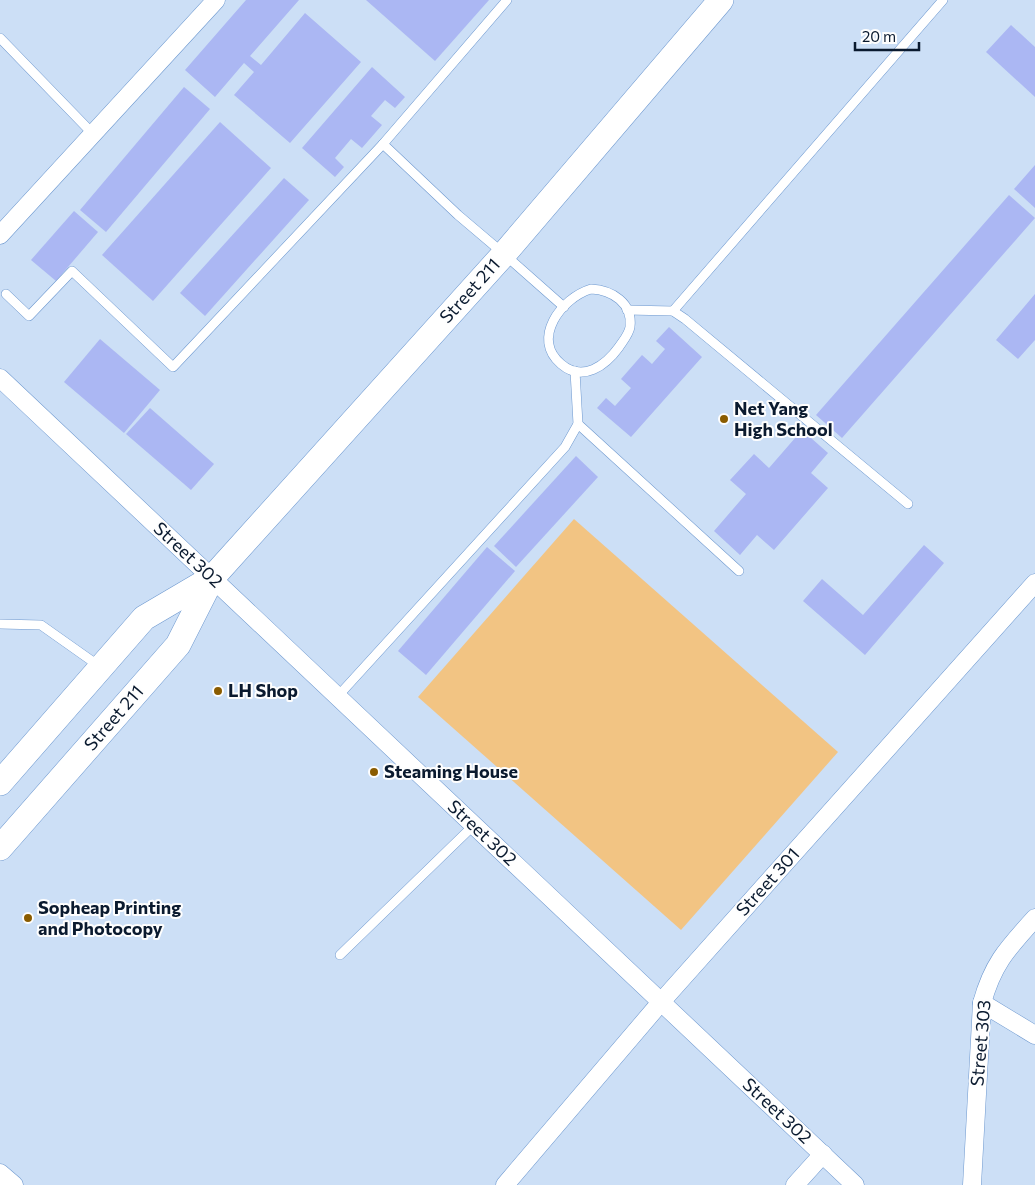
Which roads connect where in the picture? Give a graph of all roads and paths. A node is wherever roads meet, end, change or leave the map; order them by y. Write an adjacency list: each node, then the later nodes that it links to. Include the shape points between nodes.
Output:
1 (216, 0): 6 (street)
2 (507, 0): 7 (lane)
3 (722, 0): 9 (main road, Street 211)
4 (943, 0): 13 (lane)
5 (0, 38): 6 (lane)
6 (93, 134): 8 (street)
7 (382, 144): 9 (lane); 10 (lane, via 173,367 72,270 29,316)
8 (0, 235)
9 (504, 254): 11 (lane); 19 (main road, Street 211)
10 (6, 294)
11 (564, 308): 12 (lane, via 571,298 591,289 613,294); 14 (lane, via 550,326 548,338 555,359)
12 (628, 310): 13 (lane); 14 (lane, via 630,326 614,354 603,365 590,371)
13 (673, 310): 17 (lane)
14 (574, 371): 16 (lane)
15 (0, 378): 19 (street, Street 302)
16 (578, 424): 18 (lane); 23 (lane, via 565,447)
17 (908, 504)
18 (739, 571)
19 (212, 578): 22 (main road, Street 211, via 144,618); 23 (street, Street 302); 26 (main road, Street 211, via 178,645)
20 (1035, 583): 29 (street, Street 301)
21 (0, 624): 22 (lane, via 41,625)
22 (102, 667): 24 (main road, Street 211)
23 (338, 696): 25 (street, Street 302)
24 (0, 783)
25 (474, 825): 28 (lane); 29 (street, Street 302)
26 (0, 848)
27 (1035, 918): 30 (street, Street 303, via 994,968)
28 (340, 955)
29 (662, 1002): 32 (street, Street 302); 35 (street, Street 301)
30 (982, 1003): 31 (street); 38 (street, Street 303)
31 (1035, 1035)
32 (823, 1154): 36 (street); 37 (street, Street 302)
33 (0, 1172): 34 (street)
34 (14, 1185)
35 (505, 1185)
36 (795, 1185)
37 (856, 1185)
38 (972, 1185)

